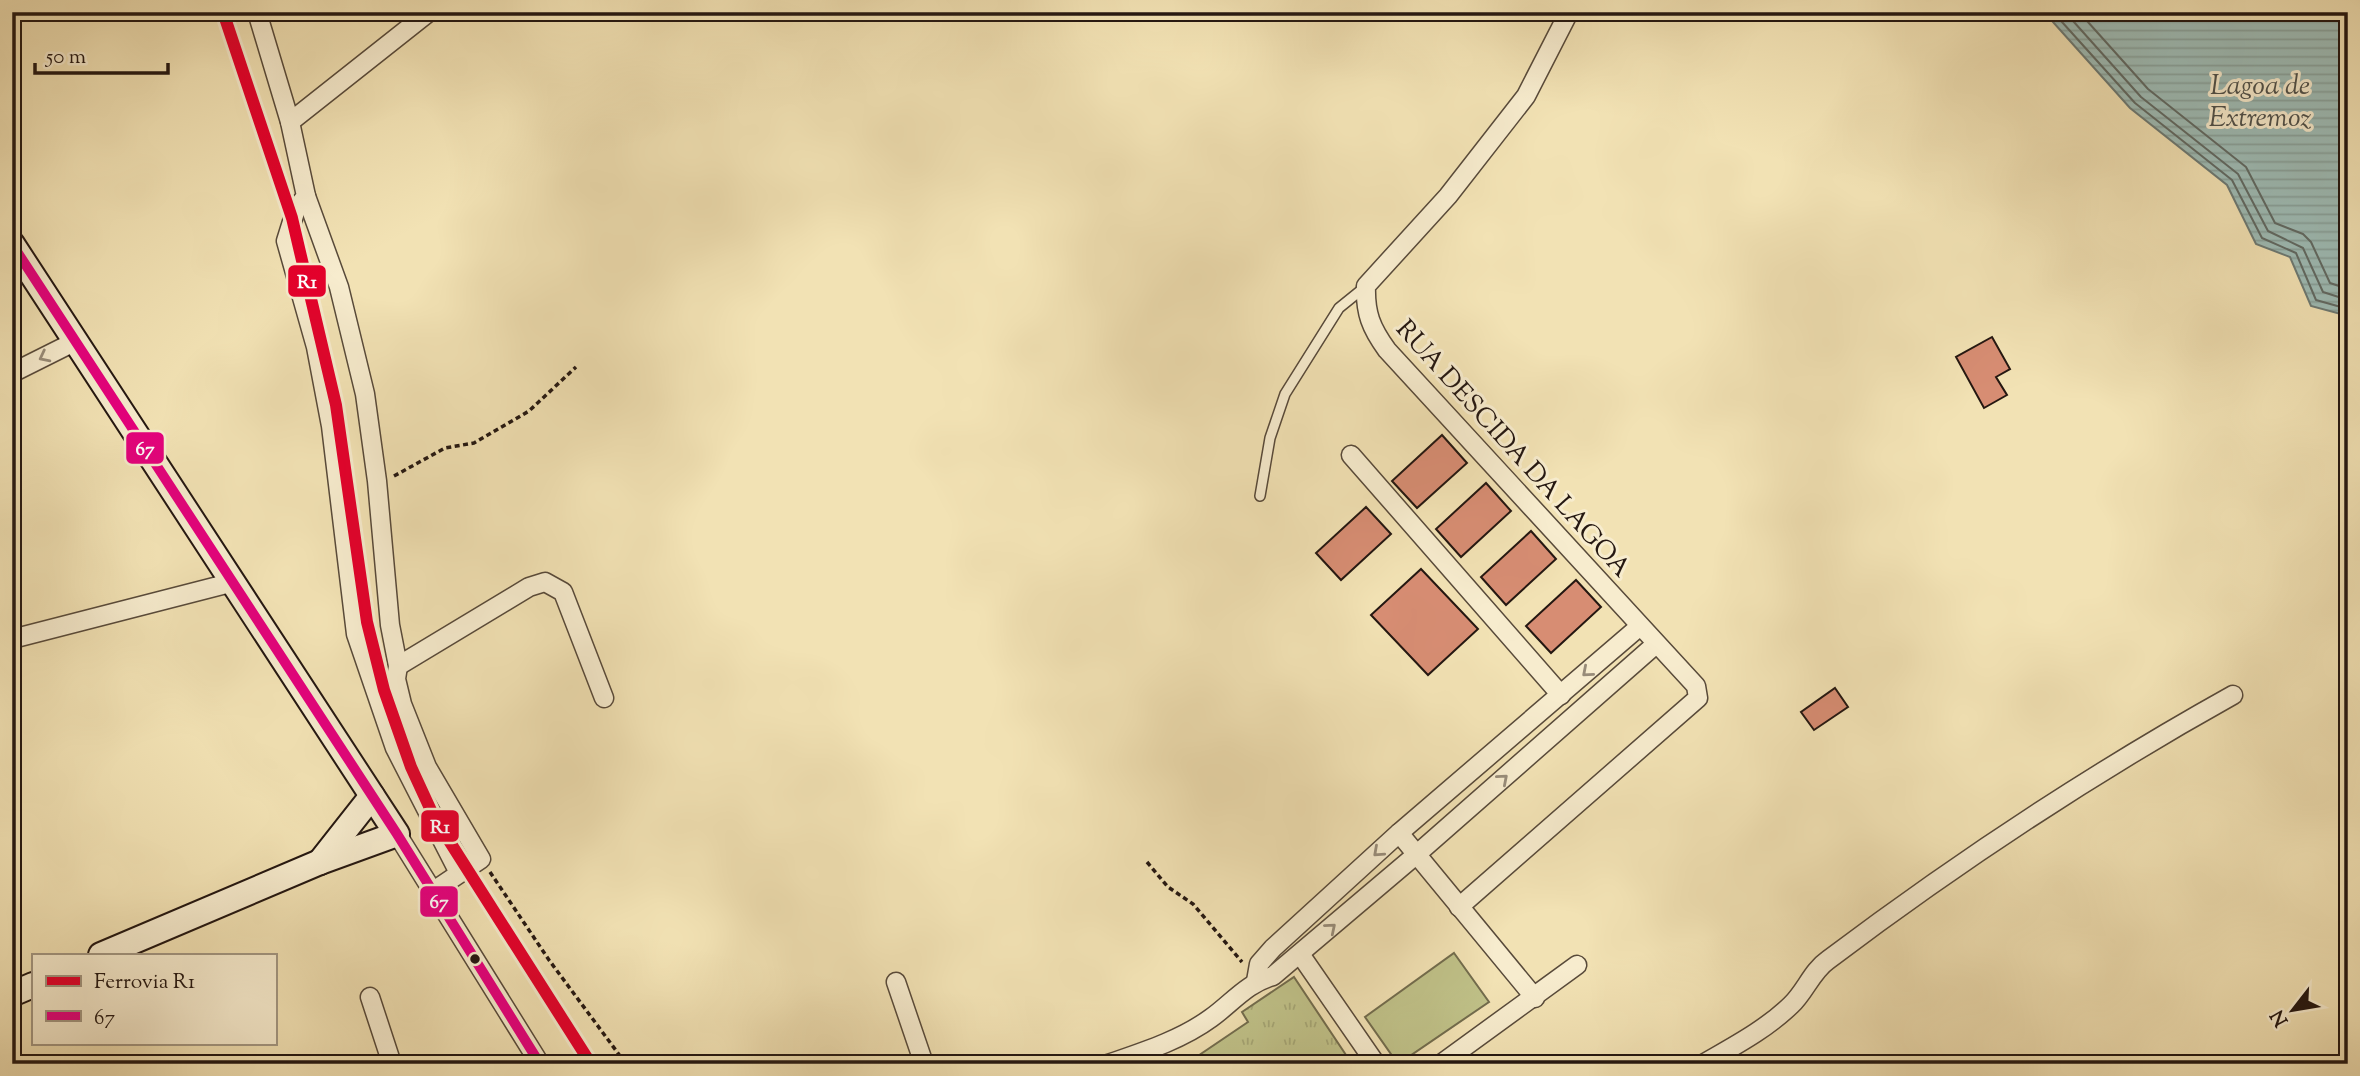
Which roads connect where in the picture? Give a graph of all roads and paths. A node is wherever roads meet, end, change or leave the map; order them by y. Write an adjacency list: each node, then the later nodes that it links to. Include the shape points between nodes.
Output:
1 (257, 12): 4 (street)
2 (429, 12): 4 (street)
3 (1569, 12): 7 (street, via 1526,96 1448,196)
4 (290, 122): 5 (street)
5 (306, 196): 12 (street, via 342,300 365,394); 29 (street, via 296,209 286,241 314,337 331,426 356,634 395,748)
6 (12, 244): 8 (main road)
7 (1366, 286): 13 (lane, via 1339,308 1285,394 1270,438); 15 (street, RUA DESCIDA DA LAGOA, via 1370,327 1387,350)
8 (76, 341): 10 (street, one-way to 10); 14 (main road)
9 (576, 367): 12 (path, via 529,411 474,443 445,448)
10 (12, 373)
11 (1351, 455): 19 (street)
12 (377, 485): 18 (street)
13 (1260, 496)
14 (230, 583): 16 (street); 22 (main road)
15 (1639, 627): 17 (street, RUA DESCIDA DA LAGOA); 19 (street, one-way to 19)
16 (12, 639)
17 (1656, 644): 25 (street, one-way to 17); 31 (street, RUA DESCIDA DA LAGOA, via 1696,686 1698,698)
18 (398, 666): 21 (street, via 529,586 545,582 563,592); 26 (street, via 396,679 412,735 448,807)
19 (1561, 695): 23 (street)
20 (2233, 695): 49 (street, via 2001,834 1824,962 1793,1004 1759,1032)
21 (604, 698)
22 (372, 796): 24 (main road); 27 (main road)
23 (1399, 833): 25 (street); 35 (street, one-way to 35, via 1273,948 1259,964)
24 (397, 834): 27 (main road); 30 (street)
25 (1417, 855): 31 (street); 33 (street, one-way to 25)
26 (481, 859): 29 (street); 44 (path)
27 (320, 862): 32 (main road)
28 (1147, 862): 35 (path, via 1168,887 1193,904)
29 (459, 873): 30 (street)
30 (432, 892): 43 (street)
31 (1459, 907): 40 (street)
32 (103, 954)
33 (1300, 954): 35 (street, via 1273,976); 47 (street)
34 (1577, 965): 40 (street)
35 (1256, 981): 41 (street, via 1212,1017)
36 (897, 982): 45 (street)
37 (32, 985): 38 (main road)
38 (12, 994)
39 (370, 997): 42 (street)
40 (1535, 998): 48 (street)
41 (1150, 1057): 46 (street)
42 (392, 1064)
43 (540, 1064)
44 (626, 1064)
45 (924, 1064)
46 (1108, 1064)
47 (1376, 1064)
48 (1441, 1064)
49 (1703, 1064)

